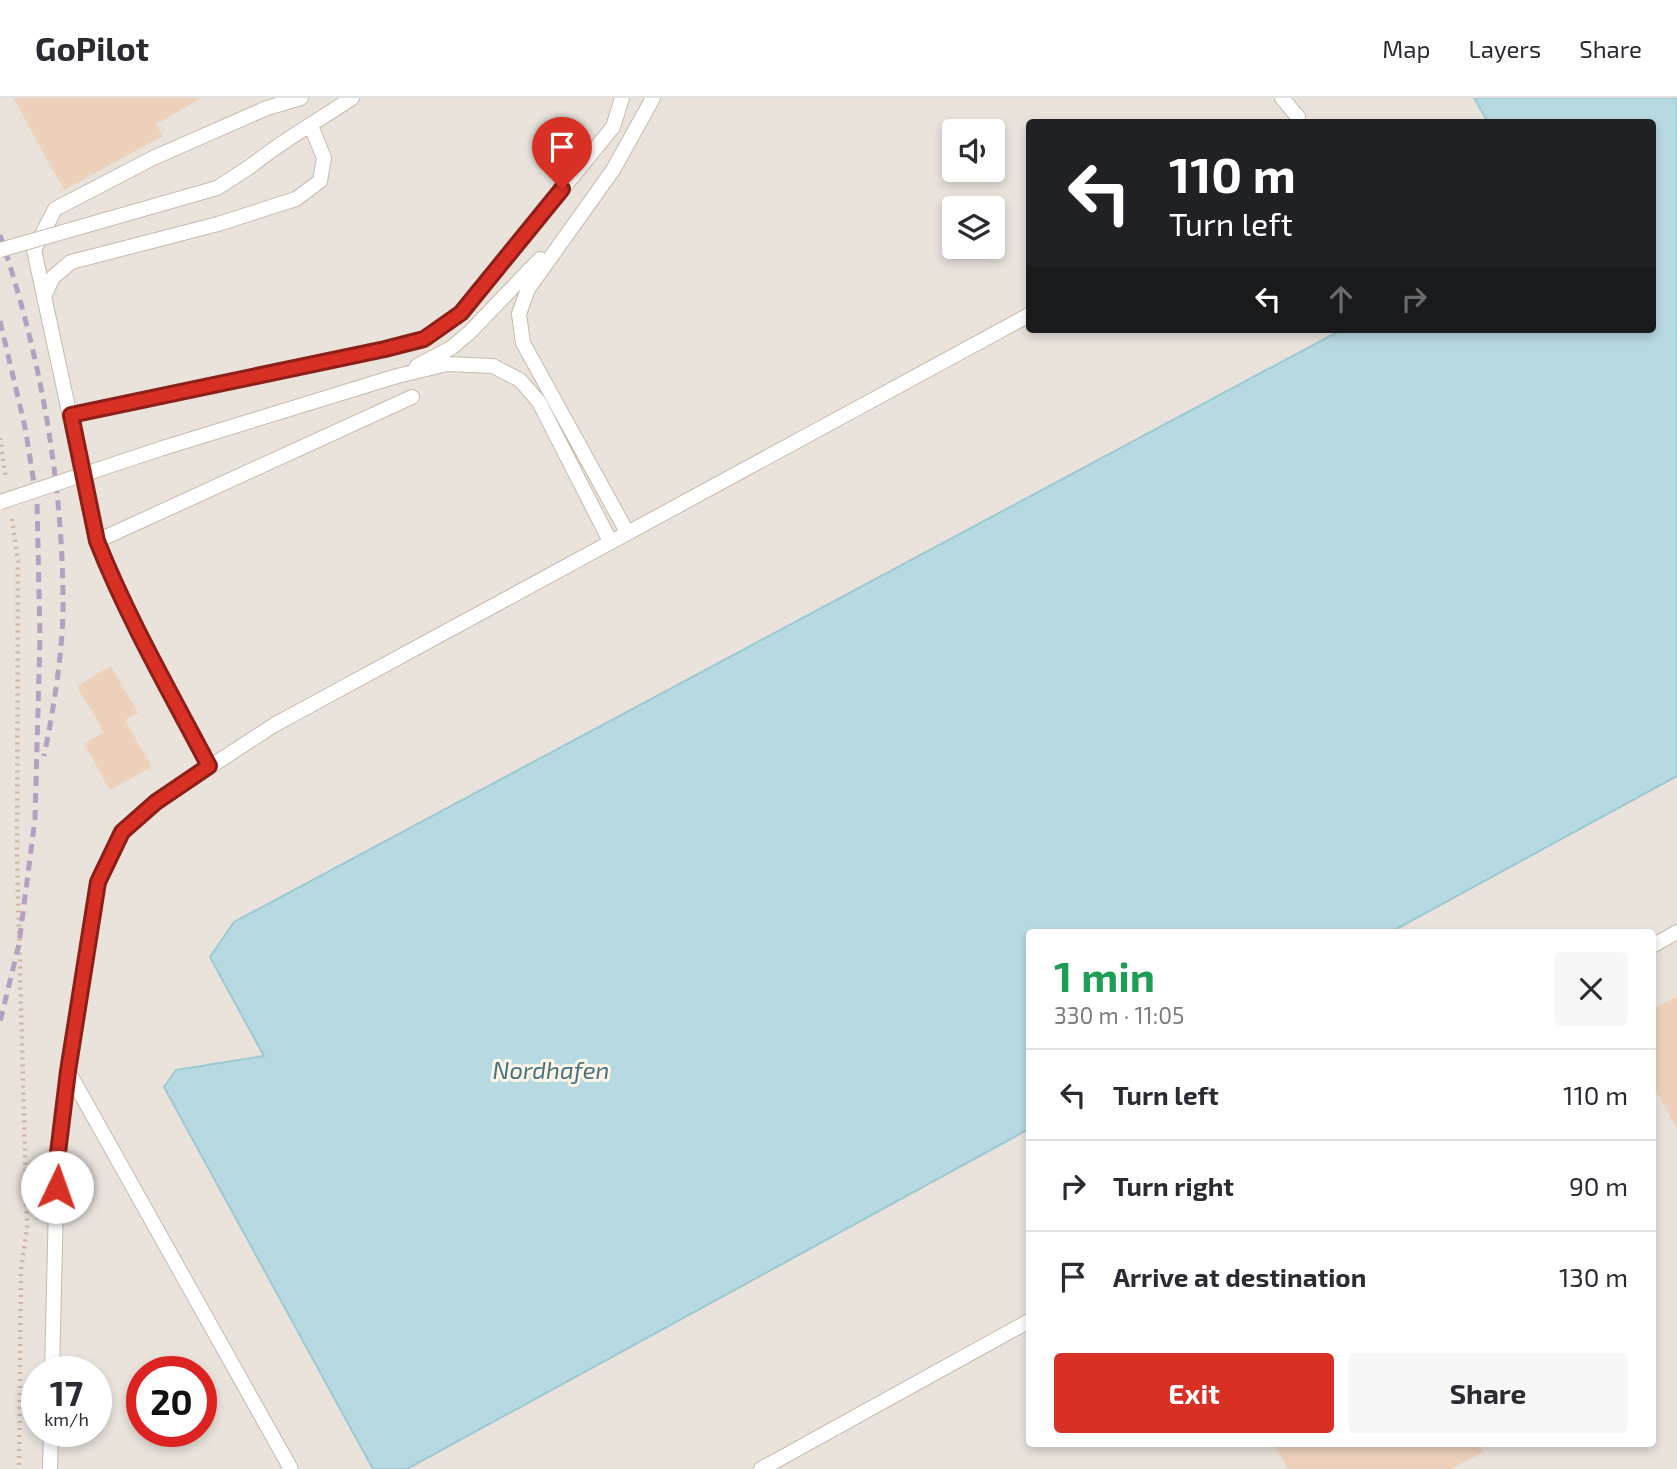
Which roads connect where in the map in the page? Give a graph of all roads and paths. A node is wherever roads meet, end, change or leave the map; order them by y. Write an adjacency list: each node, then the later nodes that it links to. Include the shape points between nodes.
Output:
1 (301, 98): 10 (lane, via 267,108 153,158 55,209 34,250)
2 (352, 98): 7 (lane)
3 (622, 98): 14 (lane, via 613,127 478,293 461,313 424,339)
4 (653, 98): 8 (lane, via 613,170)
5 (1282, 98): 6 (lane)
6 (1298, 119)
7 (311, 126): 9 (lane, bridge, via 217,188); 10 (lane, via 324,158 320,181 296,199 71,262 53,277)
8 (568, 230): 12 (lane, via 470,332 451,348); 18 (lane, via 528,289 519,314 523,343)
9 (0, 250)
10 (44, 297): 14 (lane)
11 (1026, 317): 18 (lane)
12 (397, 376): 17 (lane, bridge, via 163,448); 20 (lane, via 447,364 493,366 520,380 539,402)
13 (412, 397): 19 (lane)
14 (71, 415): 19 (lane)
15 (0, 438): 16 (path)
16 (6, 480)
17 (5, 504): 28 (path, via 18,562 17,858 26,1228 21,1270)
18 (627, 532): 20 (lane)
19 (97, 541): 21 (lane)
20 (610, 541): 21 (lane, via 274,725)
21 (209, 766): 24 (lane, via 122,832 98,882)
22 (1677, 932): 23 (lane)
23 (1656, 944)
24 (68, 1071): 26 (lane, via 57,1161); 30 (lane)
25 (1026, 1323): 31 (lane)
26 (52, 1356)
27 (51, 1447): 29 (lane)
28 (19, 1469)
29 (50, 1469)
30 (291, 1469)
31 (761, 1469)

